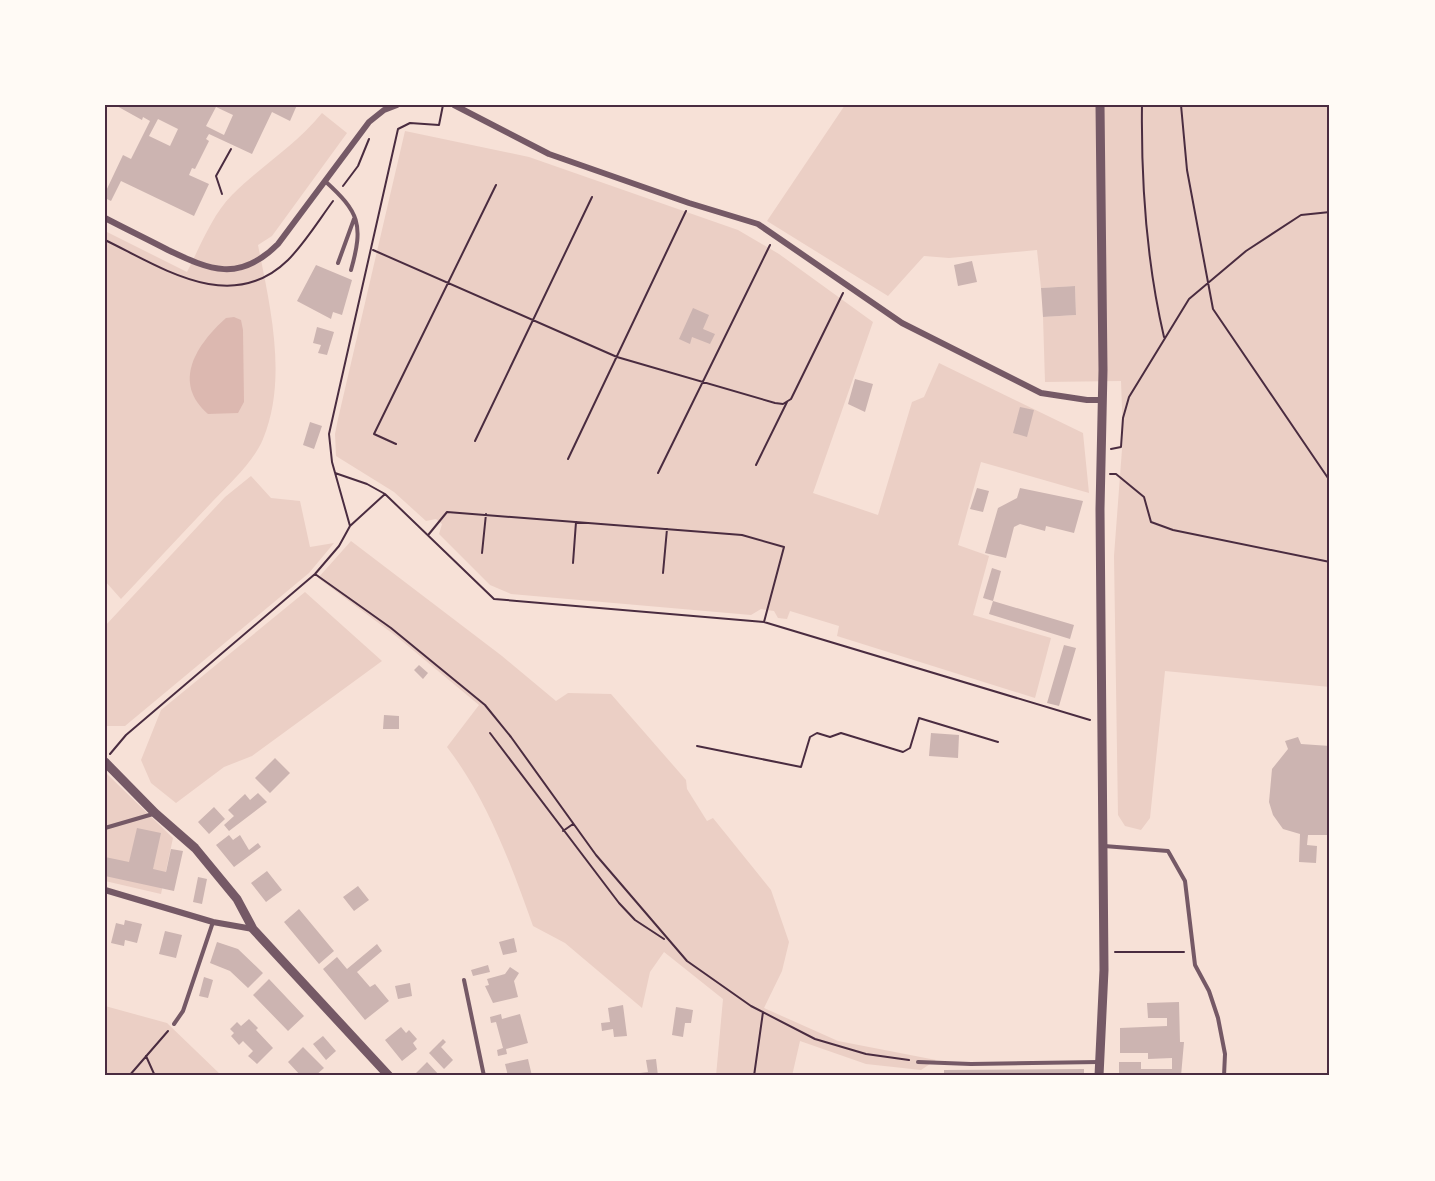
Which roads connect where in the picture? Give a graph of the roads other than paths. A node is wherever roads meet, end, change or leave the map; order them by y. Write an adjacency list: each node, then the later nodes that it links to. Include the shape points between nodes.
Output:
1 (397, 105): 4 (street, via 369,122)
2 (454, 105): 9 (street, via 549,154 758,224 902,323 1041,393)
3 (1100, 105): 9 (street)
4 (325, 180): 5 (lane, via 350,203); 6 (street, via 269,253 259,261 233,269 200,266)
5 (355, 217): 7 (lane); 8 (lane, via 358,235)
6 (105, 218)
7 (338, 263)
8 (351, 270)
9 (1103, 400): 13 (street)
10 (105, 762): 11 (street)
11 (155, 813): 12 (lane); 16 (street, via 195,848 237,899)
12 (105, 828)
13 (1103, 846): 20 (street); 24 (lane, via 1168,851 1185,881 1195,965 1218,1018)
14 (105, 890): 15 (street)
15 (213, 922): 16 (street); 18 (lane, via 183,1011)
16 (253, 929): 21 (street)
17 (464, 980): 22 (lane)
18 (174, 1024)
19 (918, 1062): 20 (lane)
20 (1100, 1062): 23 (street)
21 (389, 1076)
22 (484, 1076)
23 (1099, 1076)
24 (1224, 1076)

